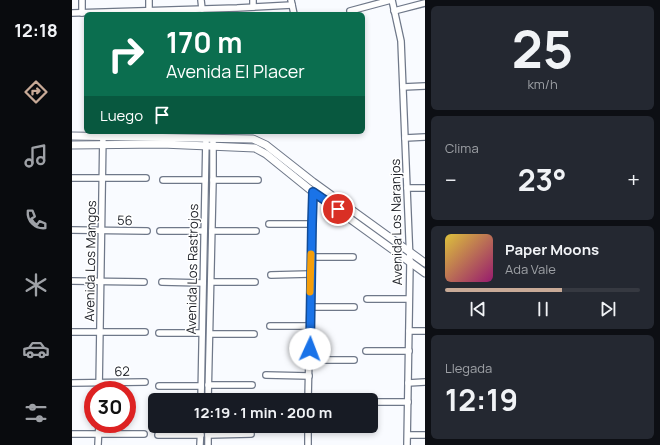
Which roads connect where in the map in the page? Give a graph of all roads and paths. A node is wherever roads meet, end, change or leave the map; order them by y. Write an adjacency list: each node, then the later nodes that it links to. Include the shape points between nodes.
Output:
1 (82, 0): 18 (street)
2 (149, 0): 10 (street)
3 (201, 0): 9 (street)
4 (253, 0): 8 (street)
5 (392, 0): 12 (street); 13 (street, Avenida Los Naranjos)
6 (291, 2): 8 (street); 16 (street)
7 (425, 3): 13 (street)
8 (253, 7): 11 (street)
9 (202, 9): 11 (street); 15 (street)
10 (149, 11): 14 (street); 15 (street)
11 (238, 11)
12 (350, 11)
13 (394, 11): 20 (street, Avenida Los Naranjos, via 401,41)
14 (137, 12)
15 (187, 12)
16 (294, 12)
17 (72, 13): 18 (street)
18 (82, 13)
19 (425, 86): 20 (street)
20 (403, 87): 25 (street, Avenida Los Naranjos)
21 (103, 134): 22 (street); 24 (street); 27 (street, Avenida Los Mangos)
22 (72, 136)
23 (425, 137): 25 (street)
24 (209, 138): 28 (street, Avenida Los Rastrojos); 48 (street, via 253,139 266,145 312,182)
25 (405, 138): 36 (street, Avenida Los Naranjos)
26 (72, 144): 27 (street)
27 (103, 145): 28 (street, via 162,144); 30 (street, Avenida Los Mangos)
28 (209, 147): 33 (street, Avenida Los Rastrojos); 34 (street, Avenida Los Rastrojos); 38 (street, via 255,148)
29 (72, 178): 30 (street)
30 (102, 178): 31 (street); 42 (street, Avenida Los Mangos)
31 (146, 178)
32 (163, 180): 33 (street)
33 (204, 180): 45 (street, Avenida Los Rastrojos)
34 (213, 180): 35 (street); 46 (street, Avenida Los Rastrojos)
35 (258, 180)
36 (407, 188): 37 (street); 48 (street, Avenida Los Naranjos)
37 (425, 188)
38 (313, 192): 40 (street); 51 (street)
39 (270, 224): 40 (street)
40 (312, 224): 49 (street)
41 (72, 230): 42 (street, 56)
42 (102, 230): 43 (street, 56); 57 (street, Avenida Los Mangos)
43 (147, 231)
44 (160, 231): 45 (street)
45 (204, 231): 62 (street, Avenida Los Rastrojos)
46 (212, 231): 47 (street); 60 (street, Avenida Los Rastrojos)
47 (256, 231)
48 (409, 252): 51 (street, Avenida Los Naranjos); 52 (street)
49 (311, 257): 50 (street); 54 (street)
50 (353, 257)
51 (410, 262): 53 (street); 64 (street, Avenida Los Naranjos)
52 (425, 263)
53 (425, 273)
54 (310, 274): 55 (street); 65 (street)
55 (271, 275)
56 (72, 281): 57 (street)
57 (101, 281): 58 (street); 72 (street, Avenida Los Mangos)
58 (144, 282)
59 (162, 282): 62 (street)
60 (211, 282): 61 (street); 76 (street, Avenida Los Rastrojos)
61 (255, 282)
62 (203, 283): 75 (street, Avenida Los Rastrojos)
63 (367, 299): 64 (street)
64 (409, 299): 69 (street, Avenida Los Naranjos)
65 (310, 307): 66 (street); 68 (street)
66 (354, 307)
67 (270, 326): 68 (street)
68 (310, 326): 80 (street)
69 (409, 331): 70 (street); 79 (street, Avenida Los Naranjos)
70 (425, 331)
71 (72, 332): 72 (street)
72 (100, 332): 73 (street); 84 (street, Avenida Los Mangos)
73 (145, 332)
74 (159, 333): 75 (street)
75 (202, 333): 94 (street, Avenida Los Rastrojos)
76 (210, 334): 77 (street); 91 (street, Avenida Los Rastrojos)
77 (254, 334)
78 (366, 351): 79 (street)
79 (409, 351): 90 (street, Avenida Los Naranjos)
80 (309, 360): 81 (street); 83 (street)
81 (354, 360)
82 (266, 375): 83 (street)
83 (309, 376): 97 (street)
84 (100, 381)
85 (136, 382): 86 (street, 62)
86 (145, 382)
87 (425, 382): 90 (street)
88 (72, 383): 89 (street, 62)
89 (84, 383)
90 (408, 383): 99 (street, Avenida Los Naranjos)
91 (208, 385): 92 (street); 96 (street, Avenida Los Rastrojos)
92 (252, 385)
93 (158, 386): 94 (street)
94 (201, 386): 95 (street, Avenida Los Rastrojos)
95 (201, 393)
96 (208, 393)
97 (308, 393)
98 (378, 402): 99 (street)
99 (408, 402): 109 (street, Avenida Los Naranjos)
100 (308, 433): 113 (street)
101 (72, 434): 102 (street)
102 (99, 434): 103 (street); 110 (street)
103 (144, 434)
104 (251, 434): 107 (street)
105 (158, 435): 106 (street)
106 (200, 435): 111 (street)
107 (208, 435): 112 (street)
108 (425, 435): 109 (street)
109 (408, 436): 114 (street, Avenida Los Naranjos)
110 (98, 445)
111 (200, 445)
112 (208, 445)
113 (308, 445)
114 (407, 445)

